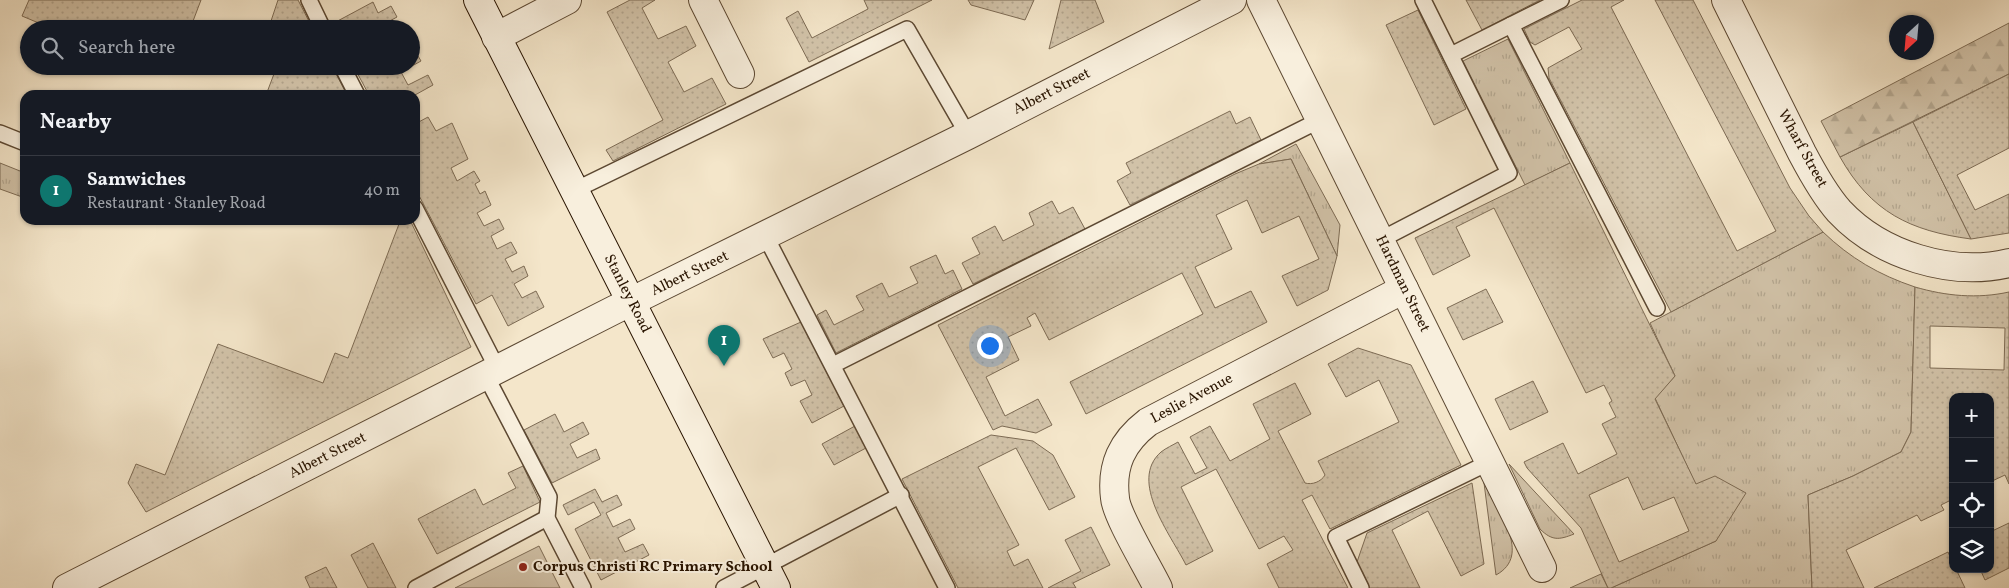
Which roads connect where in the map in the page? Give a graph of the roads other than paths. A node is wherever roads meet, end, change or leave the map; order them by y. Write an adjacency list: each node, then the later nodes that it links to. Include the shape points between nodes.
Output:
1 (308, 0): 10 (lane)
2 (478, 0): 12 (street, Stanley Road)
3 (567, 0): 12 (street)
4 (704, 0): 14 (street)
5 (1232, 0): 19 (street, Albert Street)
6 (1261, 0): 17 (street, Hardman Street)
7 (1423, 0): 13 (lane)
8 (1560, 0): 11 (lane)
9 (1726, 0): 25 (street, Wharf Street, via 1815,177 1840,211 1867,234 1921,260 1962,268)
10 (318, 20)
11 (1511, 25): 13 (lane); 28 (lane)
12 (496, 37): 21 (street, Stanley Road)
13 (1451, 55): 24 (lane, via 1509,173)
14 (740, 74)
15 (347, 75): 16 (lane)
16 (354, 90)
17 (1320, 120): 24 (street, Hardman Street); 29 (lane)
18 (0, 133): 20 (lane)
19 (968, 136): 21 (lane, via 907,29); 23 (street, Albert Street)
20 (20, 141)
21 (575, 190): 27 (street, Stanley Road)
22 (420, 219): 30 (lane)
23 (766, 237): 27 (street, Albert Street); 29 (lane)
24 (1380, 240): 26 (street, Hardman Street)
25 (2009, 264)
26 (1404, 289): 31 (street, Hardman Street); 41 (street, Leslie Avenue, via 1155,418 1131,435 1118,455 1114,498)
27 (631, 302): 30 (street, Albert Street); 35 (street, Stanley Road)
28 (1657, 308)
29 (833, 365): 32 (lane)
30 (492, 373): 33 (lane, via 549,497); 36 (street, Albert Street)
31 (1490, 462): 34 (street, Hardman Street); 42 (lane, via 1336,537)
32 (901, 495): 35 (lane); 40 (lane)
33 (547, 518): 37 (lane); 38 (lane)
34 (1542, 568)
35 (771, 577): 39 (lane)
36 (67, 588)
37 (416, 588)
38 (583, 588)
39 (724, 588)
40 (947, 588)
41 (1158, 588)
42 (1361, 588)

